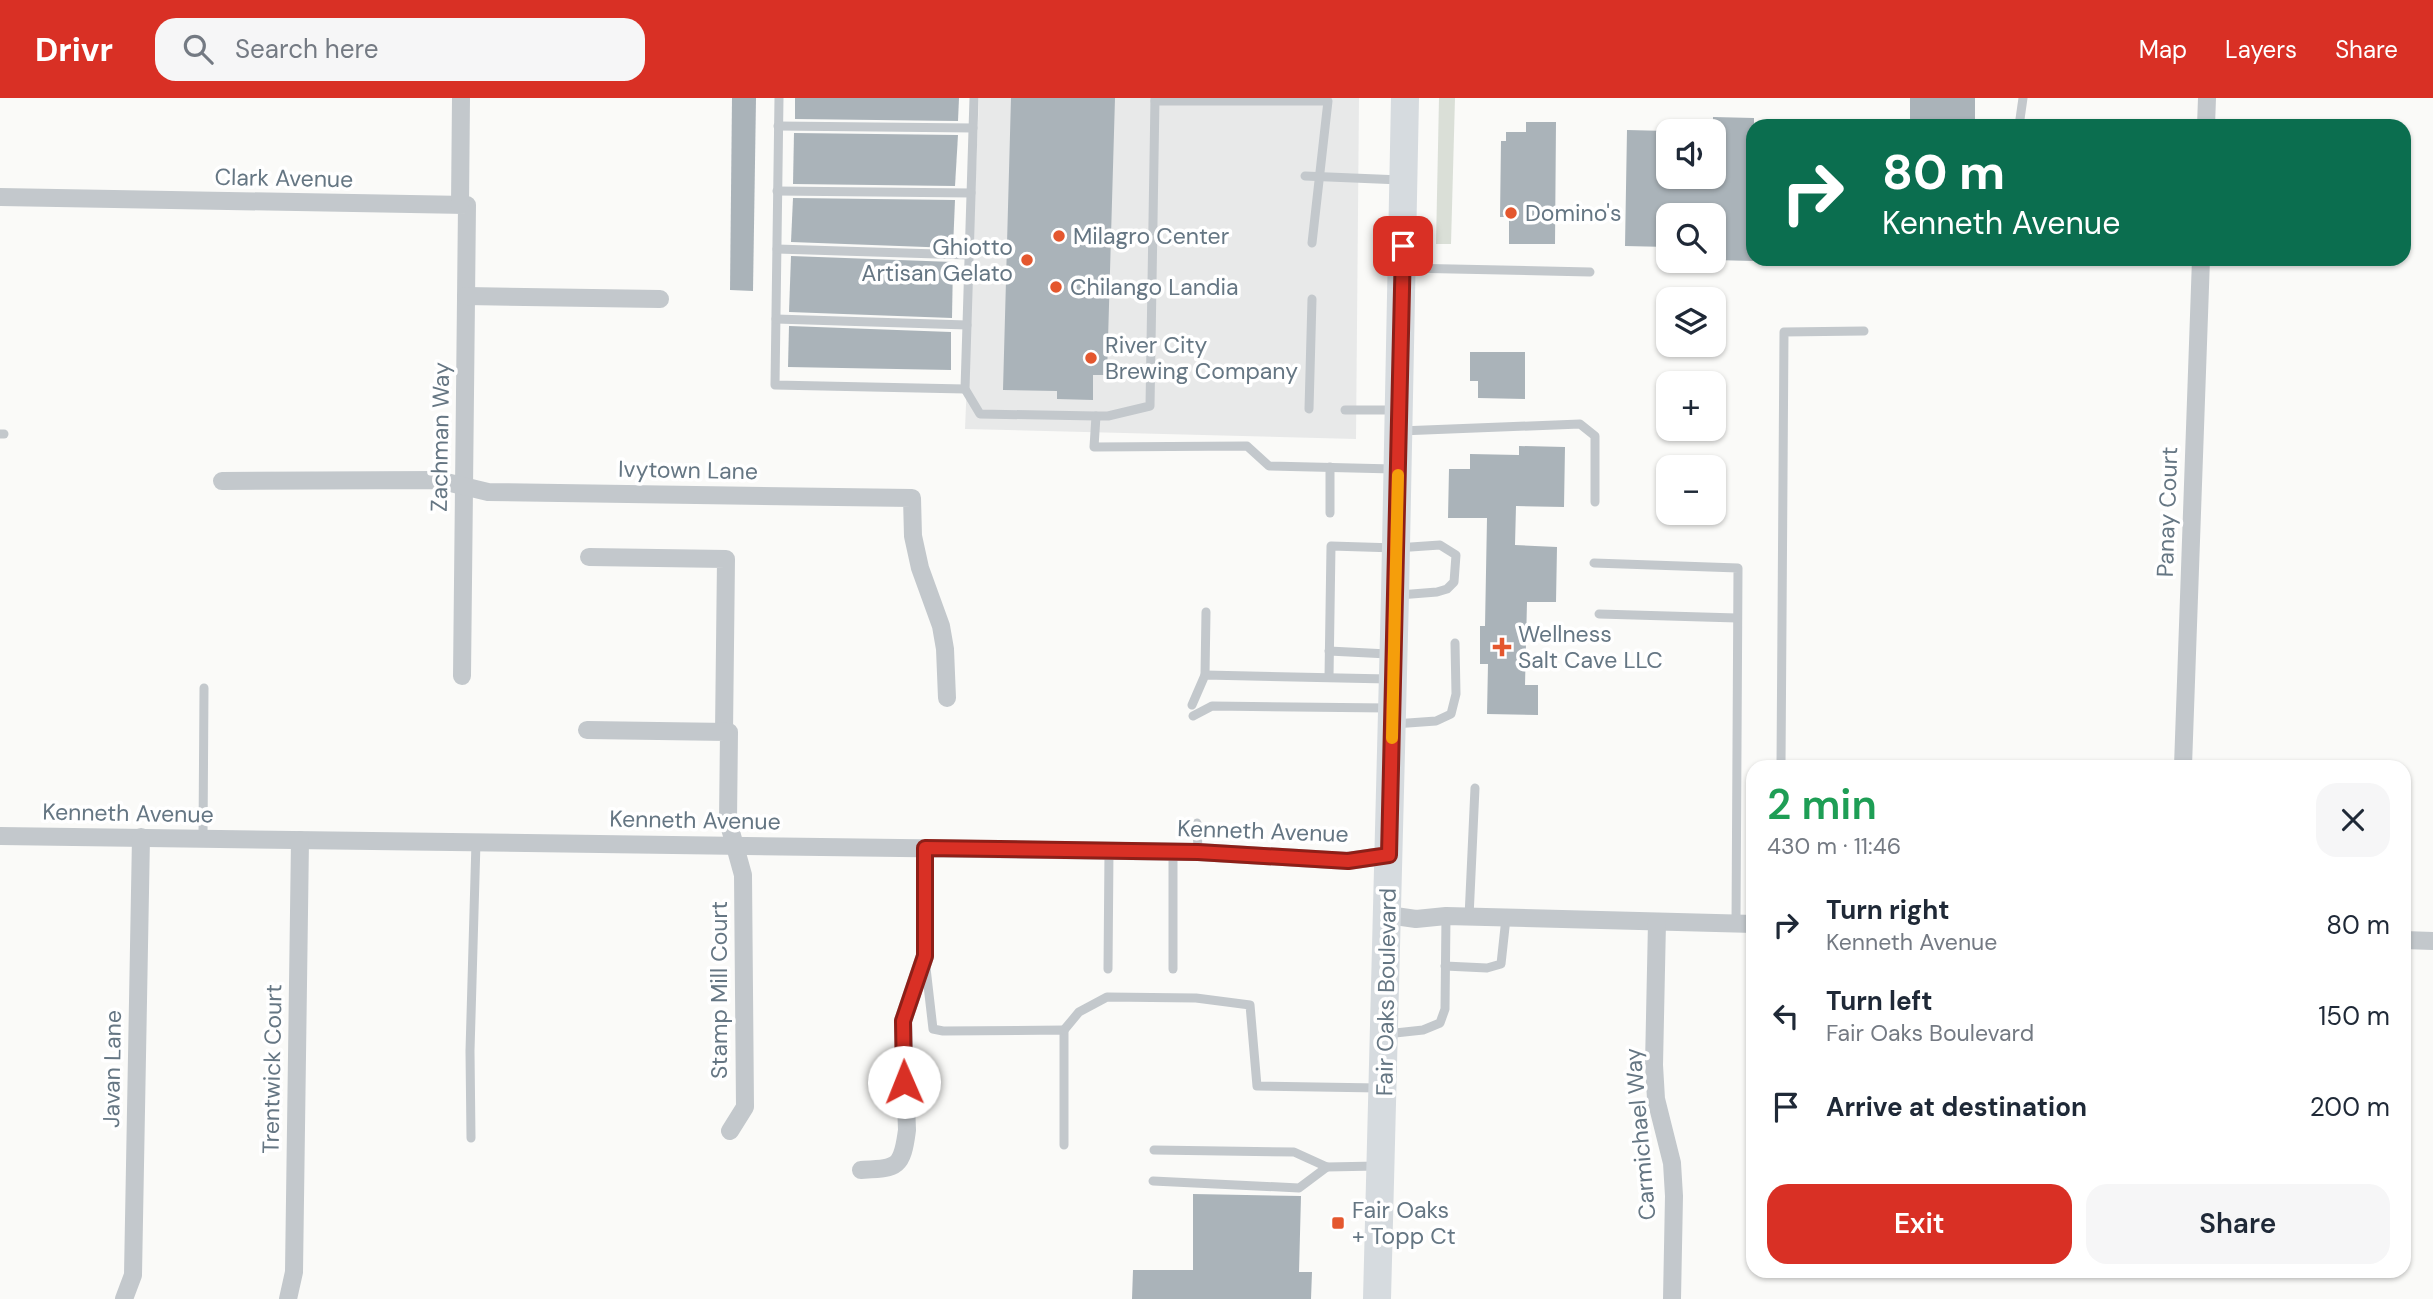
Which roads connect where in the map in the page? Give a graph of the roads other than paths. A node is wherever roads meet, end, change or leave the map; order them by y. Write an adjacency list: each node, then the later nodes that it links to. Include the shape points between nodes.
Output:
1 (461, 98): 18 (street)
2 (779, 98): 10 (lane)
3 (974, 98): 11 (lane)
4 (1405, 98): 14 (main road, Fair Oaks Boulevard)
5 (2023, 98): 8 (lane)
6 (2207, 98): 9 (street)
7 (1155, 100): 13 (lane, via 1328,101); 34 (lane, via 1150,406)
8 (2020, 119)
9 (2206, 119)
10 (778, 126): 11 (lane); 15 (lane)
11 (973, 128): 16 (lane)
12 (1305, 176): 13 (lane)
13 (1318, 176): 14 (lane); 19 (lane)
14 (1404, 180): 23 (main road, Fair Oaks Boulevard)
15 (778, 191): 16 (lane); 20 (lane)
16 (971, 193): 21 (lane)
17 (0, 197): 18 (street, Clark Avenue)
18 (460, 205): 25 (street, Zachman Way, via 467,205)
19 (1312, 243)
20 (777, 249): 21 (lane); 28 (lane)
21 (969, 255): 29 (lane)
22 (2201, 266): 63 (street, Panay Court)
23 (1402, 268): 24 (lane); 35 (main road, Fair Oaks Boulevard)
24 (1590, 272)
25 (466, 296): 26 (street); 39 (street, Zachman Way)
26 (660, 299)
27 (1312, 299): 32 (lane)
28 (776, 319): 29 (lane); 31 (lane, via 775,385)
29 (967, 325): 31 (lane)
30 (1864, 331): 62 (lane, via 1784,332)
31 (965, 389): 34 (lane, via 980,414)
32 (1309, 409)
33 (1345, 410): 35 (lane)
34 (1096, 416): 36 (lane, via 1094,447 1247,446 1269,466)
35 (1399, 421): 37 (main road, Fair Oaks Boulevard); 40 (lane, via 1580,424 1595,436)
36 (1330, 467): 37 (lane); 41 (lane)
37 (1398, 469): 42 (main road, Fair Oaks Boulevard)
38 (222, 481): 39 (street, Ivytown Lane, via 439,480)
39 (464, 486): 53 (street, Zachman Way); 56 (street, Ivytown Lane, via 488,492 912,498 920,568 941,626)
40 (1595, 502)
41 (1330, 513)
42 (1396, 548): 45 (main road, Fair Oaks Boulevard); 45 (lane, via 1440,545 1456,555 1456,570 1447,589); 50 (lane, via 1331,546)
43 (589, 557): 61 (street, Stamp Mill Court, via 726,559)
44 (1594, 564): 48 (lane, via 1738,568)
45 (1395, 595): 51 (main road, Fair Oaks Boulevard)
46 (1206, 612): 52 (lane)
47 (1599, 614): 48 (lane)
48 (1737, 618): 82 (lane)
49 (1455, 643): 59 (lane, via 1456,694 1451,714 1436,721)
50 (1329, 651): 51 (lane); 54 (lane)
51 (1393, 666): 54 (lane); 59 (main road, Fair Oaks Boulevard)
52 (1205, 675): 54 (lane); 57 (lane)
53 (462, 676)
54 (1329, 677)
55 (204, 688): 68 (lane)
56 (947, 698)
57 (1192, 705)
58 (1193, 716): 59 (lane, via 1212,706)
59 (1392, 716): 76 (main road, Fair Oaks Boulevard)
60 (587, 730): 61 (street)
61 (724, 732): 71 (street, Stamp Mill Court, via 729,732 727,821)
62 (1781, 760)
63 (2183, 760)
64 (1475, 788): 79 (lane)
65 (1197, 824): 75 (lane)
66 (0, 835): 67 (street, Kenneth Avenue)
67 (141, 838): 68 (street, Kenneth Avenue); 100 (street, Javan Lane, via 133,1275)
68 (203, 838): 69 (street, Kenneth Avenue)
69 (300, 839): 70 (street, Kenneth Avenue); 101 (street, Trentwick Court, via 294,1258)
70 (475, 842): 71 (street, Kenneth Avenue); 93 (lane)
71 (735, 846): 72 (street, Kenneth Avenue); 92 (street, Stamp Mill Court, via 743,876 745,1107)
72 (925, 848): 73 (street, Kenneth Avenue); 85 (street)
73 (1109, 851): 74 (street, Kenneth Avenue); 88 (lane)
74 (1172, 852): 75 (street, Kenneth Avenue); 87 (lane)
75 (1198, 852): 76 (street, Kenneth Avenue, via 1348,861)
76 (1389, 855): 77 (main road, Fair Oaks Boulevard)
77 (1388, 915): 78 (street, via 1416,919); 90 (main road, Fair Oaks Boulevard)
78 (1446, 916): 79 (street); 86 (lane)
79 (1469, 917): 80 (street)
80 (1506, 918): 81 (street); 86 (lane, via 1501,964)
81 (1657, 922): 82 (street); 103 (street, Carmichael Way, via 1654,1065 1656,1098 1672,1164)
82 (1745, 924)
83 (2411, 940): 84 (street)
84 (2433, 941)
85 (925, 956): 89 (lane, via 933,1029); 98 (street, via 903,1021 905,1146 891,1168)
86 (1446, 967): 90 (lane, via 1440,1023 1423,1030)
87 (1172, 968)
88 (1108, 969)
89 (1064, 1030): 91 (lane, via 1079,1012 1107,997 1196,998 1250,1005 1256,1086); 94 (lane)
90 (1385, 1034): 91 (main road, Fair Oaks Boulevard)
91 (1384, 1088): 96 (main road, Fair Oaks Boulevard)
92 (730, 1131)
93 (471, 1138)
94 (1064, 1145)
95 (1154, 1150): 97 (lane, via 1294,1152)
96 (1380, 1166): 97 (lane); 102 (main road, Fair Oaks Boulevard)
97 (1327, 1167): 99 (lane, via 1299,1188)
98 (861, 1170)
99 (1153, 1181)
100 (124, 1299)
101 (288, 1299)
102 (1377, 1299)
103 (1672, 1299)

